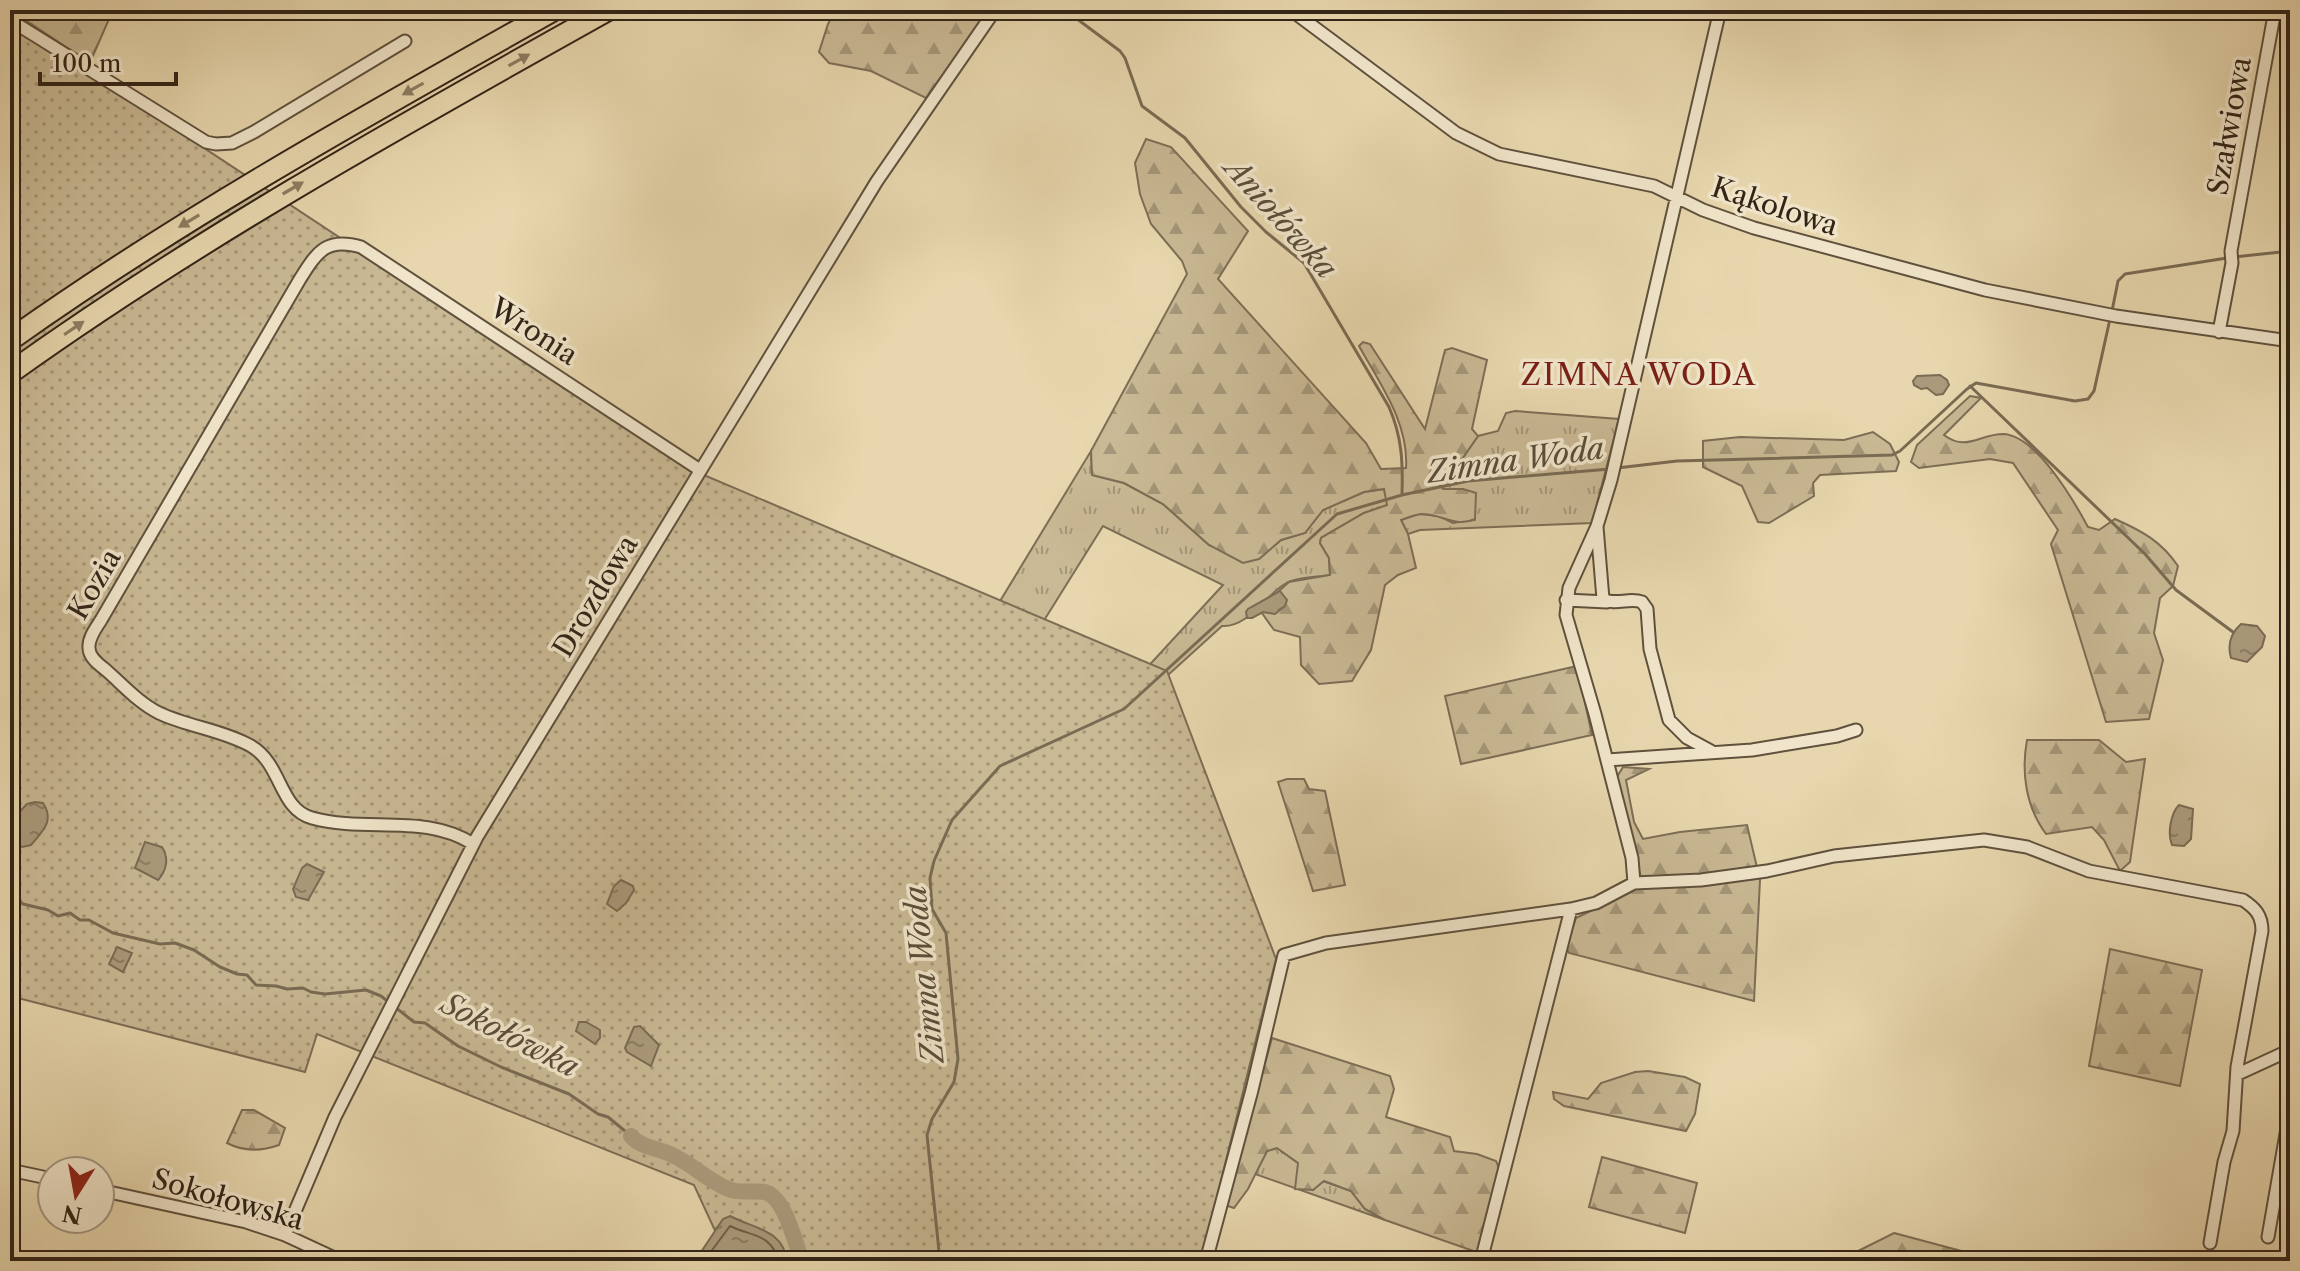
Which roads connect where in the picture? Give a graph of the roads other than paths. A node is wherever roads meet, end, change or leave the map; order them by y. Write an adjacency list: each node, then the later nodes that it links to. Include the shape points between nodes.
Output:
1 (554, 10): 12 (highway, one-way to 12, via 159,239)
2 (608, 10): 14 (highway, one-way to 2, via 238,220)
3 (995, 10): 15 (street, Drozdowa, via 898,148)
4 (1291, 10): 9 (street, Kąkolowa, via 1480,146 1654,186)
5 (1720, 10): 9 (street)
6 (2275, 10): 11 (street, Szałwiowa)
7 (10, 20): 8 (street, via 216,144 254,132)
8 (405, 41)
9 (1677, 196): 11 (street, Kąkolowa, via 1716,215 1985,290); 16 (street)
10 (338, 243): 15 (street, Wronia, via 377,256); 22 (street, Kozia, via 315,255 300,279 101,620 89,650 146,705 225,734 267,757 299,812 376,826 429,826)
11 (2219, 332): 13 (street, Kąkolowa)
12 (10, 340)
13 (2290, 341)
14 (10, 373)
15 (700, 470): 22 (street, Drozdowa)
16 (1597, 523): 17 (street); 18 (street, via 1601,594)
17 (1566, 600): 18 (street); 21 (street, via 1569,630)
18 (1608, 602): 20 (street, via 1642,602 1647,609 1650,649 1669,720)
19 (1856, 730): 20 (street, via 1759,749)
20 (1711, 751): 21 (street)
21 (1607, 760): 23 (street)
22 (473, 844): 31 (street, Drozdowa, via 335,1117)
23 (1634, 883): 24 (street); 26 (street, via 1701,880 1834,856 1984,840 2027,847 2109,876 2229,895 2251,905 2262,920)
24 (1571, 909): 35 (street, via 1326,943 1284,955); 36 (street)
25 (2290, 1050): 26 (street)
26 (2238, 1074): 33 (street, via 2233,1131)
27 (2290, 1111): 32 (street)
28 (10, 1170): 29 (street)
29 (36, 1176)
30 (116, 1194): 31 (street, Sokołowska)
31 (285, 1235): 34 (street, Sokołowska)
32 (2268, 1237)
33 (2210, 1243)
34 (341, 1261)
35 (1206, 1261)
36 (1481, 1261)

